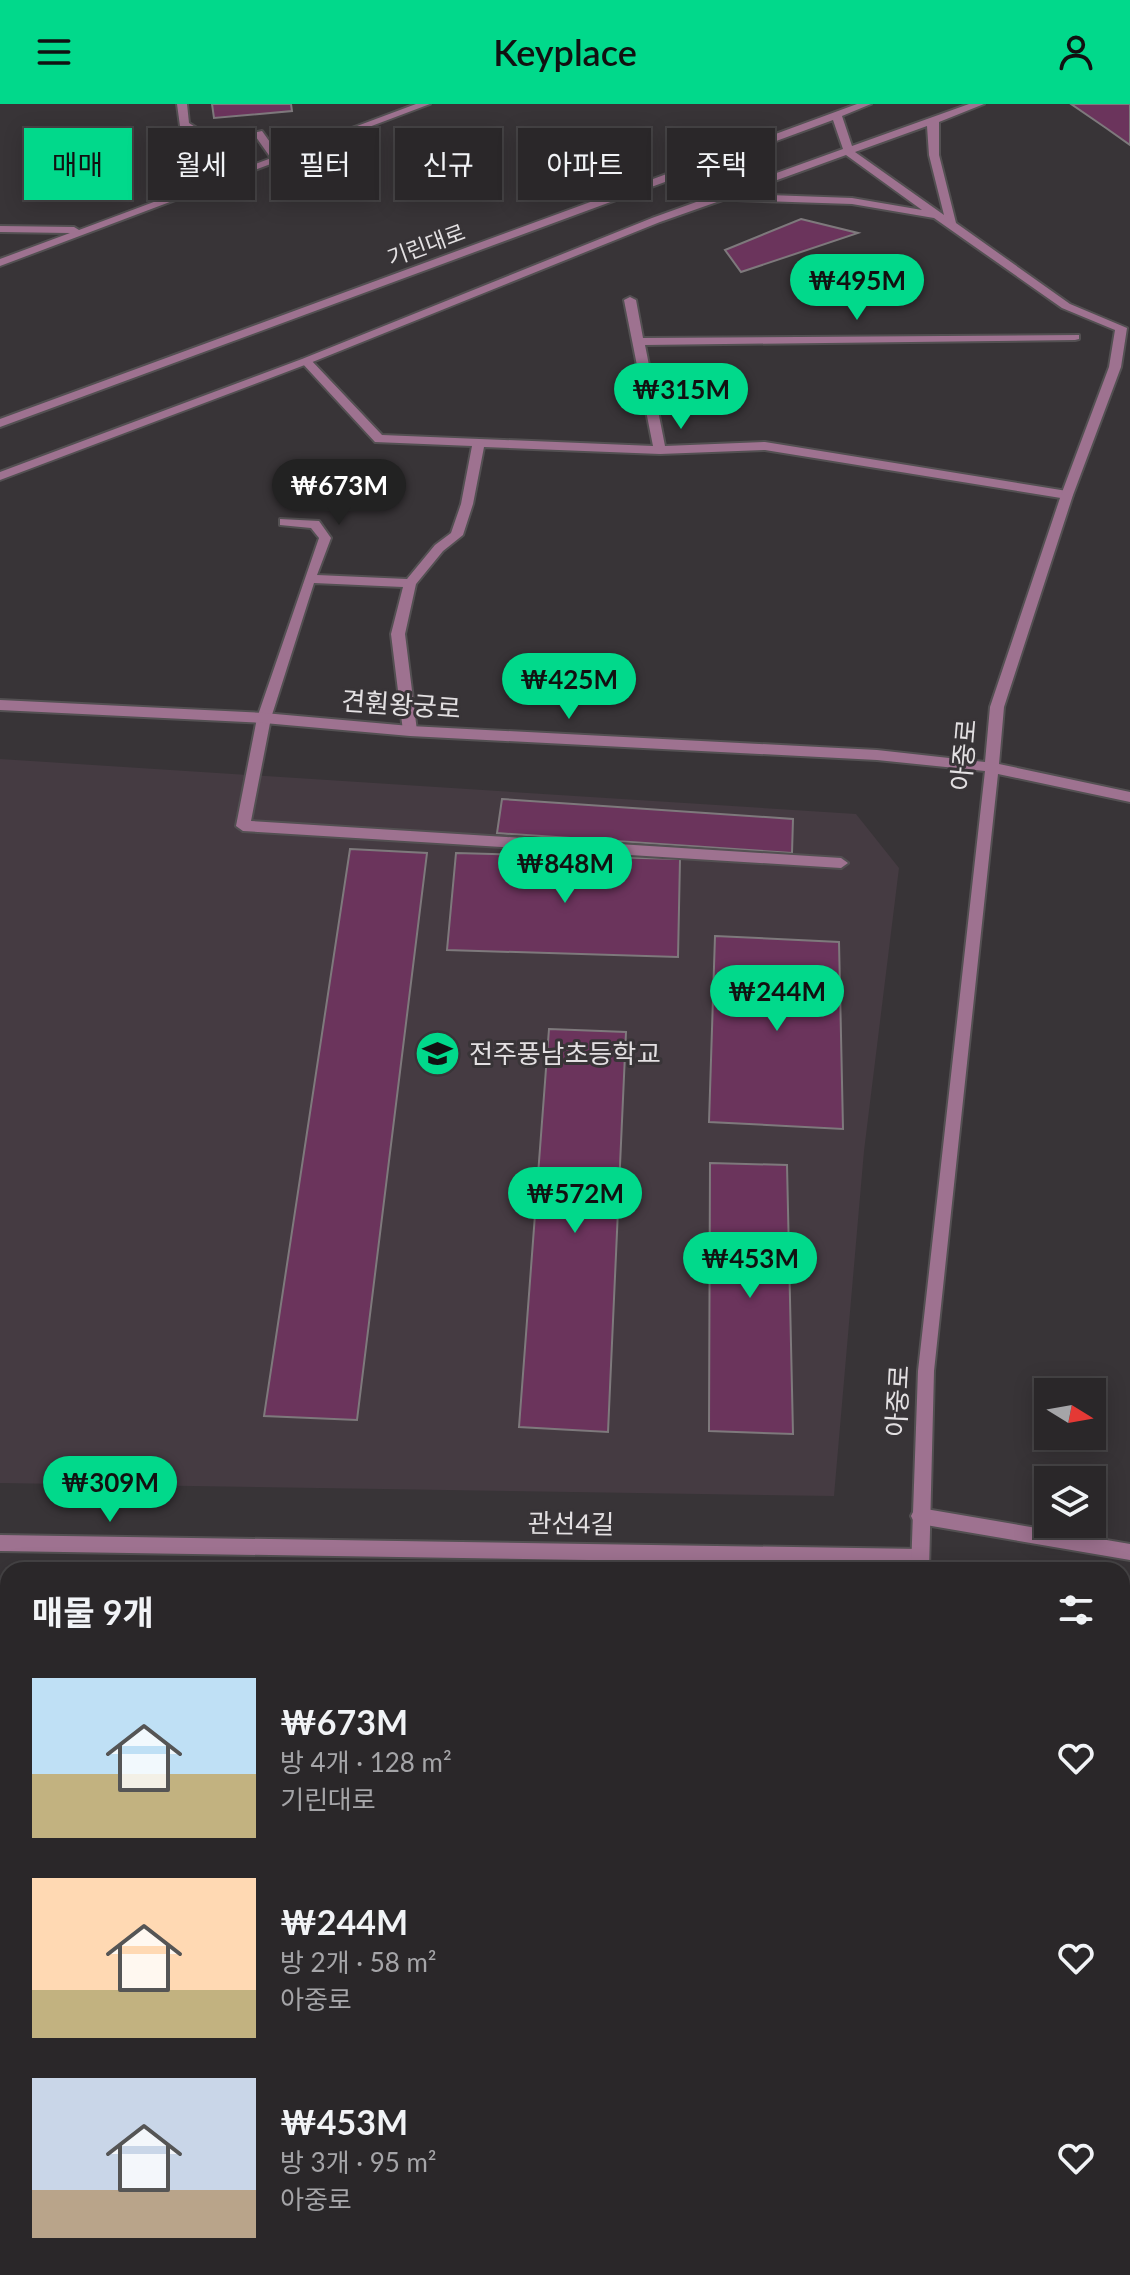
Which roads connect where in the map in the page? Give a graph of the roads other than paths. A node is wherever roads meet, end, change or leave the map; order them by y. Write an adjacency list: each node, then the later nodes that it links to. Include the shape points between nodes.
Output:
1 (182, 104): 9 (street, via 184,124 215,145 258,133)
2 (425, 104): 8 (street)
3 (843, 104): 6 (street)
4 (866, 104): 6 (street, 기린대로)
5 (979, 104): 7 (street)
6 (836, 115): 10 (street); 25 (street, 기린대로)
7 (934, 120): 10 (street); 16 (street, via 929,138)
8 (360, 128)
9 (271, 151)
10 (849, 153): 12 (street); 15 (street, 아중로)
11 (271, 161): 18 (street)
12 (775, 179)
13 (775, 199): 15 (street, via 852,201)
14 (717, 200): 24 (street)
15 (941, 215): 16 (street, 아중로)
16 (951, 223): 21 (street, 아중로, via 1066,306)
17 (0, 229): 18 (street)
18 (83, 230): 19 (street)
19 (0, 263)
20 (630, 300): 23 (street)
21 (1126, 326): 29 (street, 아중로)
22 (1075, 337): 23 (street)
23 (639, 342): 27 (street)
24 (306, 361): 26 (street, via 379,439); 28 (street)
25 (0, 423)
26 (479, 443): 27 (street); 32 (street, via 457,535)
27 (660, 450): 29 (street, via 765,446)
28 (0, 476)
29 (1067, 495): 36 (street, 아중로, via 997,707)
30 (284, 522): 31 (street, via 315,524 325,538)
31 (309, 579): 32 (street); 34 (street)
32 (410, 583): 35 (street, via 398,634)
33 (0, 705): 34 (street, 견훤왕궁로)
34 (264, 718): 35 (street, 견훤왕궁로); 38 (street, via 243,826)
35 (410, 731): 36 (street, 견훤왕궁로, via 877,755)
36 (990, 767): 37 (street, 견훤왕궁로); 39 (street, 아중로, via 926,1371)
37 (1130, 797)
38 (841, 863)
39 (920, 1516): 41 (street); 43 (street, 아중로)
40 (0, 1543): 42 (street, 관선4길)
41 (1130, 1552)
42 (842, 1562)
43 (920, 1562)

